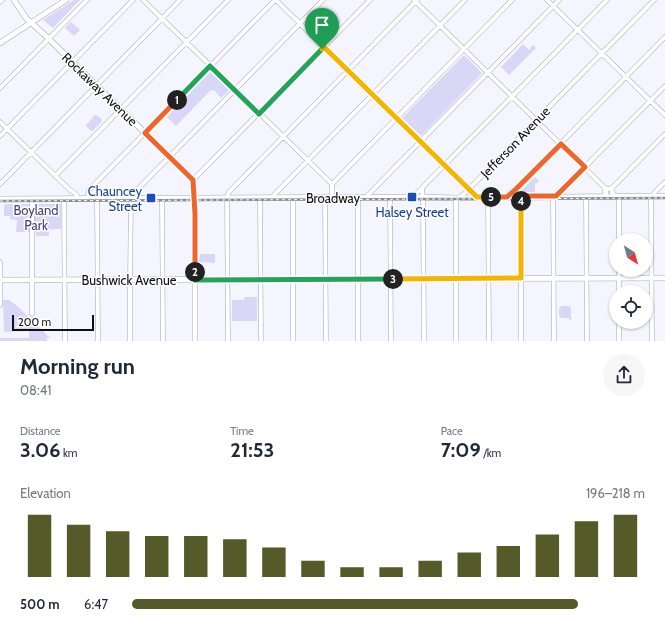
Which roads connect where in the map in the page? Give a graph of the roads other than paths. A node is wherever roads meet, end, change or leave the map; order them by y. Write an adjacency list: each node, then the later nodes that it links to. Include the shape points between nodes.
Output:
1 (14, 0): 20 (main road, Rockaway Avenue)
2 (66, 0): 20 (main road)
3 (87, 0): 25 (street)
4 (133, 0): 31 (street)
5 (143, 0): 19 (street)
6 (180, 0): 19 (street)
7 (228, 0): 27 (street)
8 (276, 0): 21 (street); 32 (street)
9 (323, 0): 21 (street)
10 (370, 0): 28 (street)
11 (465, 0): 22 (street)
12 (512, 0): 29 (street)
13 (547, 0): 18 (street)
14 (559, 0): 18 (street)
15 (607, 0): 23 (street)
16 (654, 0): 30 (street, Jefferson Avenue)
17 (415, 1): 22 (street); 33 (street)
18 (553, 6): 23 (street); 34 (street)
19 (162, 19): 27 (street); 36 (street)
20 (31, 23): 25 (main road, Rockaway Avenue); 26 (main road)
21 (300, 23): 28 (street); 39 (street)
22 (440, 26): 29 (street); 40 (street)
23 (578, 30): 30 (street); 41 (street)
24 (665, 37): 35 (street)
25 (48, 38): 31 (main road, Rockaway Avenue); 38 (street)
26 (0, 43)
27 (186, 43): 32 (street); 43 (street)
28 (324, 47): 33 (street); 44 (street)
29 (464, 49): 34 (street); 46 (street)
30 (602, 54): 35 (street); 47 (street, Jefferson Avenue)
31 (72, 62): 36 (main road, Rockaway Avenue); 49 (street)
32 (210, 66): 39 (street); 50 (street)
33 (348, 71): 40 (street); 53 (street)
34 (488, 73): 41 (street); 54 (street)
35 (626, 77): 42 (street); 55 (street)
36 (96, 85): 43 (main road, Rockaway Avenue); 56 (street)
37 (665, 86): 42 (street)
38 (0, 88)
39 (234, 90): 44 (street); 57 (street)
40 (372, 95): 46 (street); 58 (street)
41 (512, 96): 47 (street); 59 (street)
42 (650, 101): 45 (street); 60 (street)
43 (121, 109): 50 (main road, Rockaway Avenue); 61 (street)
44 (259, 114): 53 (street); 62 (street)
45 (665, 115)
46 (397, 118): 54 (street); 65 (street)
47 (536, 120): 55 (street); 66 (street, Jefferson Avenue)
48 (0, 122): 49 (street)
49 (7, 129): 52 (street); 56 (street)
50 (145, 133): 57 (main road, Rockaway Avenue); 100 (street, via 89,190)
51 (665, 134): 69 (street)
52 (0, 136)
53 (283, 137): 58 (street); 89 (street, via 229,192)
54 (421, 142): 59 (street); 77 (street)
55 (561, 144): 60 (street); 71 (street)
56 (31, 152): 61 (street); 64 (street)
57 (169, 157): 62 (main road, Rockaway Avenue); 102 (street)
58 (307, 161): 65 (street); 91 (street)
59 (445, 165): 66 (street); 70 (street)
60 (585, 167): 67 (street); 68 (street)
61 (56, 176): 99 (street, via 77,195)
62 (193, 180): 88 (main road)
63 (665, 182): 74 (street)
64 (0, 184)
65 (332, 184): 94 (street)
66 (469, 188): 81 (street); 95 (street, Jefferson Avenue)
67 (564, 188): 72 (street); 73 (street)
68 (606, 188): 69 (street); 86 (main road)
69 (612, 188): 87 (main road)
70 (422, 189): 79 (street); 80 (street)
71 (516, 189): 83 (street); 84 (street)
72 (555, 196): 73 (main road, Broadway); 84 (main road, Broadway); 109 (street)
73 (564, 196): 85 (main road, Broadway)
74 (653, 196): 75 (main road, Broadway); 87 (main road, Broadway); 112 (street)
75 (665, 196)
76 (358, 197): 77 (main road, Broadway); 94 (main road, Broadway); 118 (street)
77 (366, 197): 78 (main road, Broadway)
78 (390, 197): 79 (main road, Broadway); 119 (street)
79 (413, 197): 80 (main road, Broadway)
80 (422, 197): 95 (main road, Broadway); 120 (street)
81 (477, 197): 82 (main road, Broadway); 95 (main road, Broadway)
82 (488, 197): 83 (main road, Broadway); 107 (street)
83 (507, 197): 84 (main road, Broadway)
84 (518, 197): 108 (street)
85 (586, 197): 86 (main road, Broadway); 110 (street)
86 (604, 197): 87 (main road, Broadway)
87 (617, 197): 104 (street)
88 (194, 198): 89 (main road, Broadway); 103 (main road, Broadway); 127 (main road)
89 (228, 198): 90 (main road, Broadway); 114 (street)
90 (260, 198): 91 (main road, Broadway); 115 (street)
91 (272, 198): 92 (main road, Broadway)
92 (293, 198): 93 (main road, Broadway); 116 (street)
93 (325, 198): 94 (main road, Broadway); 117 (street)
94 (332, 198)
95 (459, 198): 106 (street, via 456,201)
96 (0, 199): 97 (main road, Broadway)
97 (32, 199): 98 (main road, Broadway); 122 (street)
98 (64, 199): 99 (main road, Broadway); 123 (street)
99 (74, 199): 100 (main road, Broadway)
100 (87, 199): 101 (main road, Broadway)
101 (97, 199): 102 (main road, Broadway); 124 (street)
102 (131, 199): 103 (main road, Broadway); 125 (street)
103 (162, 199): 126 (street)
104 (619, 233)
105 (0, 262): 121 (street)
106 (456, 278): 107 (main road, Bushwick Avenue); 120 (main road, Bushwick Avenue); 144 (street)
107 (489, 278): 108 (main road, Bushwick Avenue); 145 (street)
108 (521, 278): 109 (main road, Bushwick Avenue); 146 (street)
109 (554, 278): 110 (main road, Bushwick Avenue); 147 (street)
110 (586, 278): 111 (main road, Bushwick Avenue); 148 (street)
111 (619, 278): 112 (main road, Bushwick Avenue); 128 (street)
112 (652, 278): 113 (main road, Bushwick Avenue); 150 (street)
113 (665, 278)
114 (228, 279): 115 (main road, Bushwick Avenue); 127 (main road, Bushwick Avenue); 137 (street)
115 (260, 279): 116 (main road, Bushwick Avenue); 138 (street)
116 (293, 279): 117 (main road, Bushwick Avenue); 139 (street)
117 (326, 279): 118 (main road, Bushwick Avenue); 140 (street)
118 (358, 279): 119 (main road, Bushwick Avenue); 141 (street)
119 (391, 279): 120 (main road, Bushwick Avenue); 142 (street)
120 (423, 279): 143 (street)
121 (0, 280): 122 (main road, Bushwick Avenue); 129 (street)
122 (32, 280): 123 (main road, Bushwick Avenue); 130 (street)
123 (65, 280): 124 (main road, Bushwick Avenue); 132 (street)
124 (97, 280): 125 (main road, Bushwick Avenue); 133 (street)
125 (130, 280): 126 (main road, Bushwick Avenue); 134 (street)
126 (163, 280): 127 (main road, Bushwick Avenue); 135 (street)
127 (195, 280): 136 (main road)
128 (619, 285)
129 (0, 305)
130 (32, 314)
131 (619, 329): 149 (street)
132 (65, 341)
133 (98, 341)
134 (130, 341)
135 (163, 341)
136 (195, 341)
137 (228, 341)
138 (261, 341)
139 (293, 341)
140 (326, 341)
141 (358, 341)
142 (391, 341)
143 (424, 341)
144 (456, 341)
145 (489, 341)
146 (521, 341)
147 (554, 341)
148 (587, 341)
149 (619, 341)
150 (652, 341)

